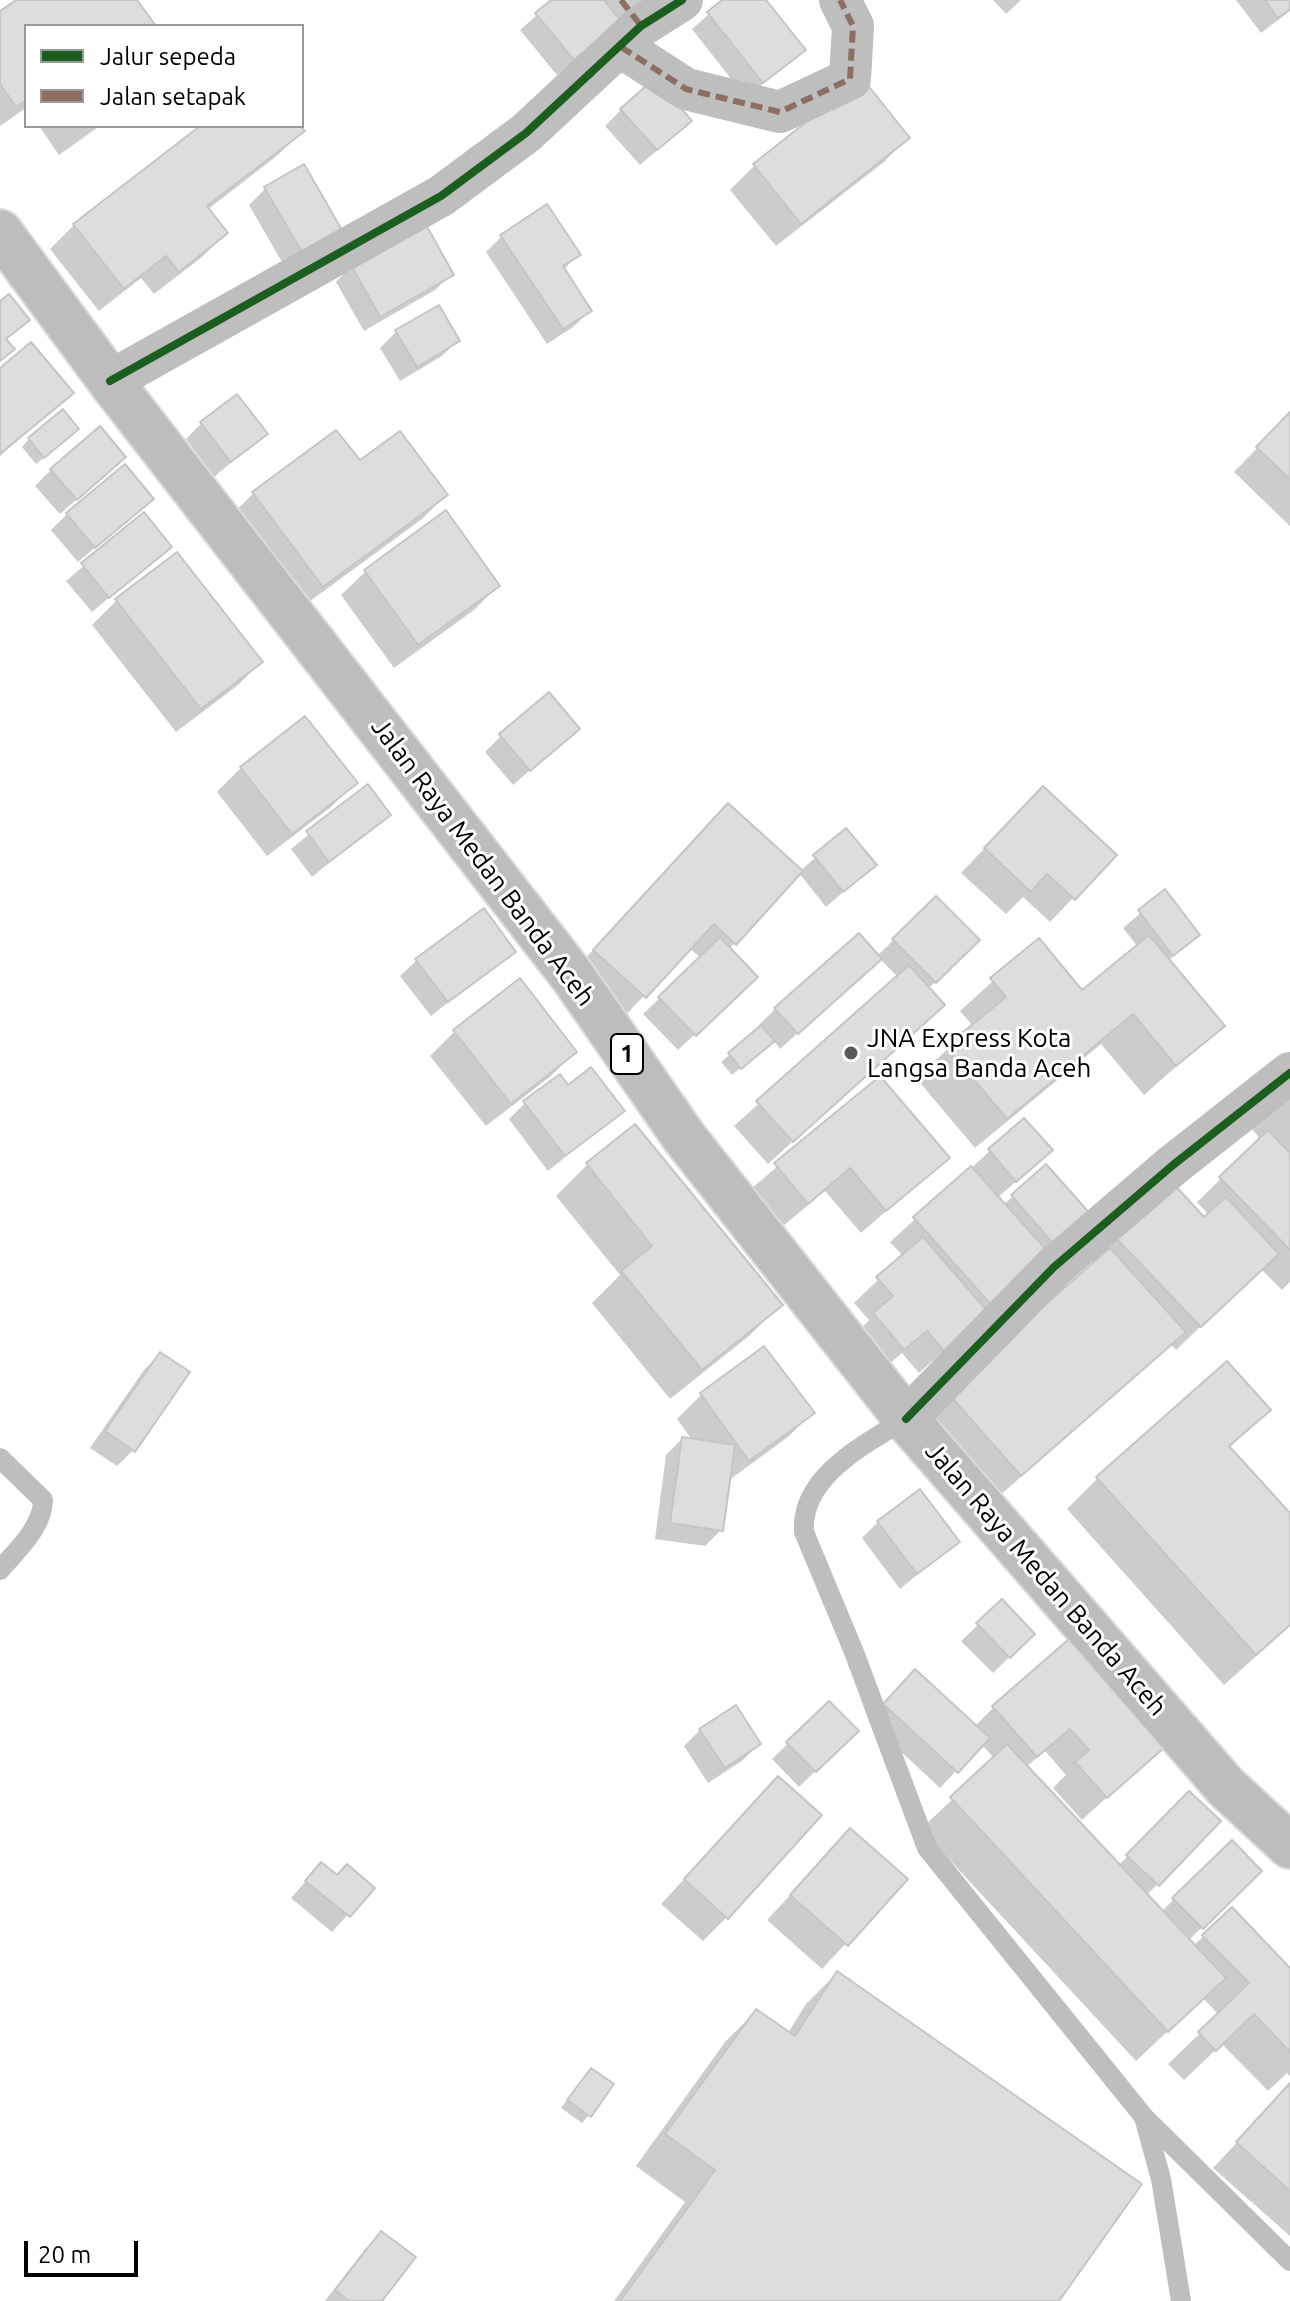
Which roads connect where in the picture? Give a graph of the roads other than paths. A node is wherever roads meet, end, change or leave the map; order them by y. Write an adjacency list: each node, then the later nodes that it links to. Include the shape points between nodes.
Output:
1 (682, 0): 3 (street)
2 (840, 0): 3 (street, via 853,26 850,79 780,112 686,89)
3 (628, 24): 5 (street, via 526,133 441,196)
4 (0, 232): 5 (highway, Jalan Raya Medan Banda Aceh / 1)
5 (110, 381): 7 (highway, Jalan Raya Medan Banda Aceh / 1, via 573,977 684,1137)
6 (1290, 1073): 7 (street, via 1054,1267)
7 (906, 1419): 10 (highway, Jalan Raya Medan Banda Aceh / 1, via 1226,1787); 11 (lane, via 862,1447 809,1496 804,1532 927,1848)
8 (0, 1458): 9 (lane, via 43,1500 36,1526)
9 (0, 1570)
10 (1290, 1846)
11 (1144, 2117): 12 (lane); 13 (lane, via 1161,2179)
12 (1290, 2261)
13 (1181, 2301)

